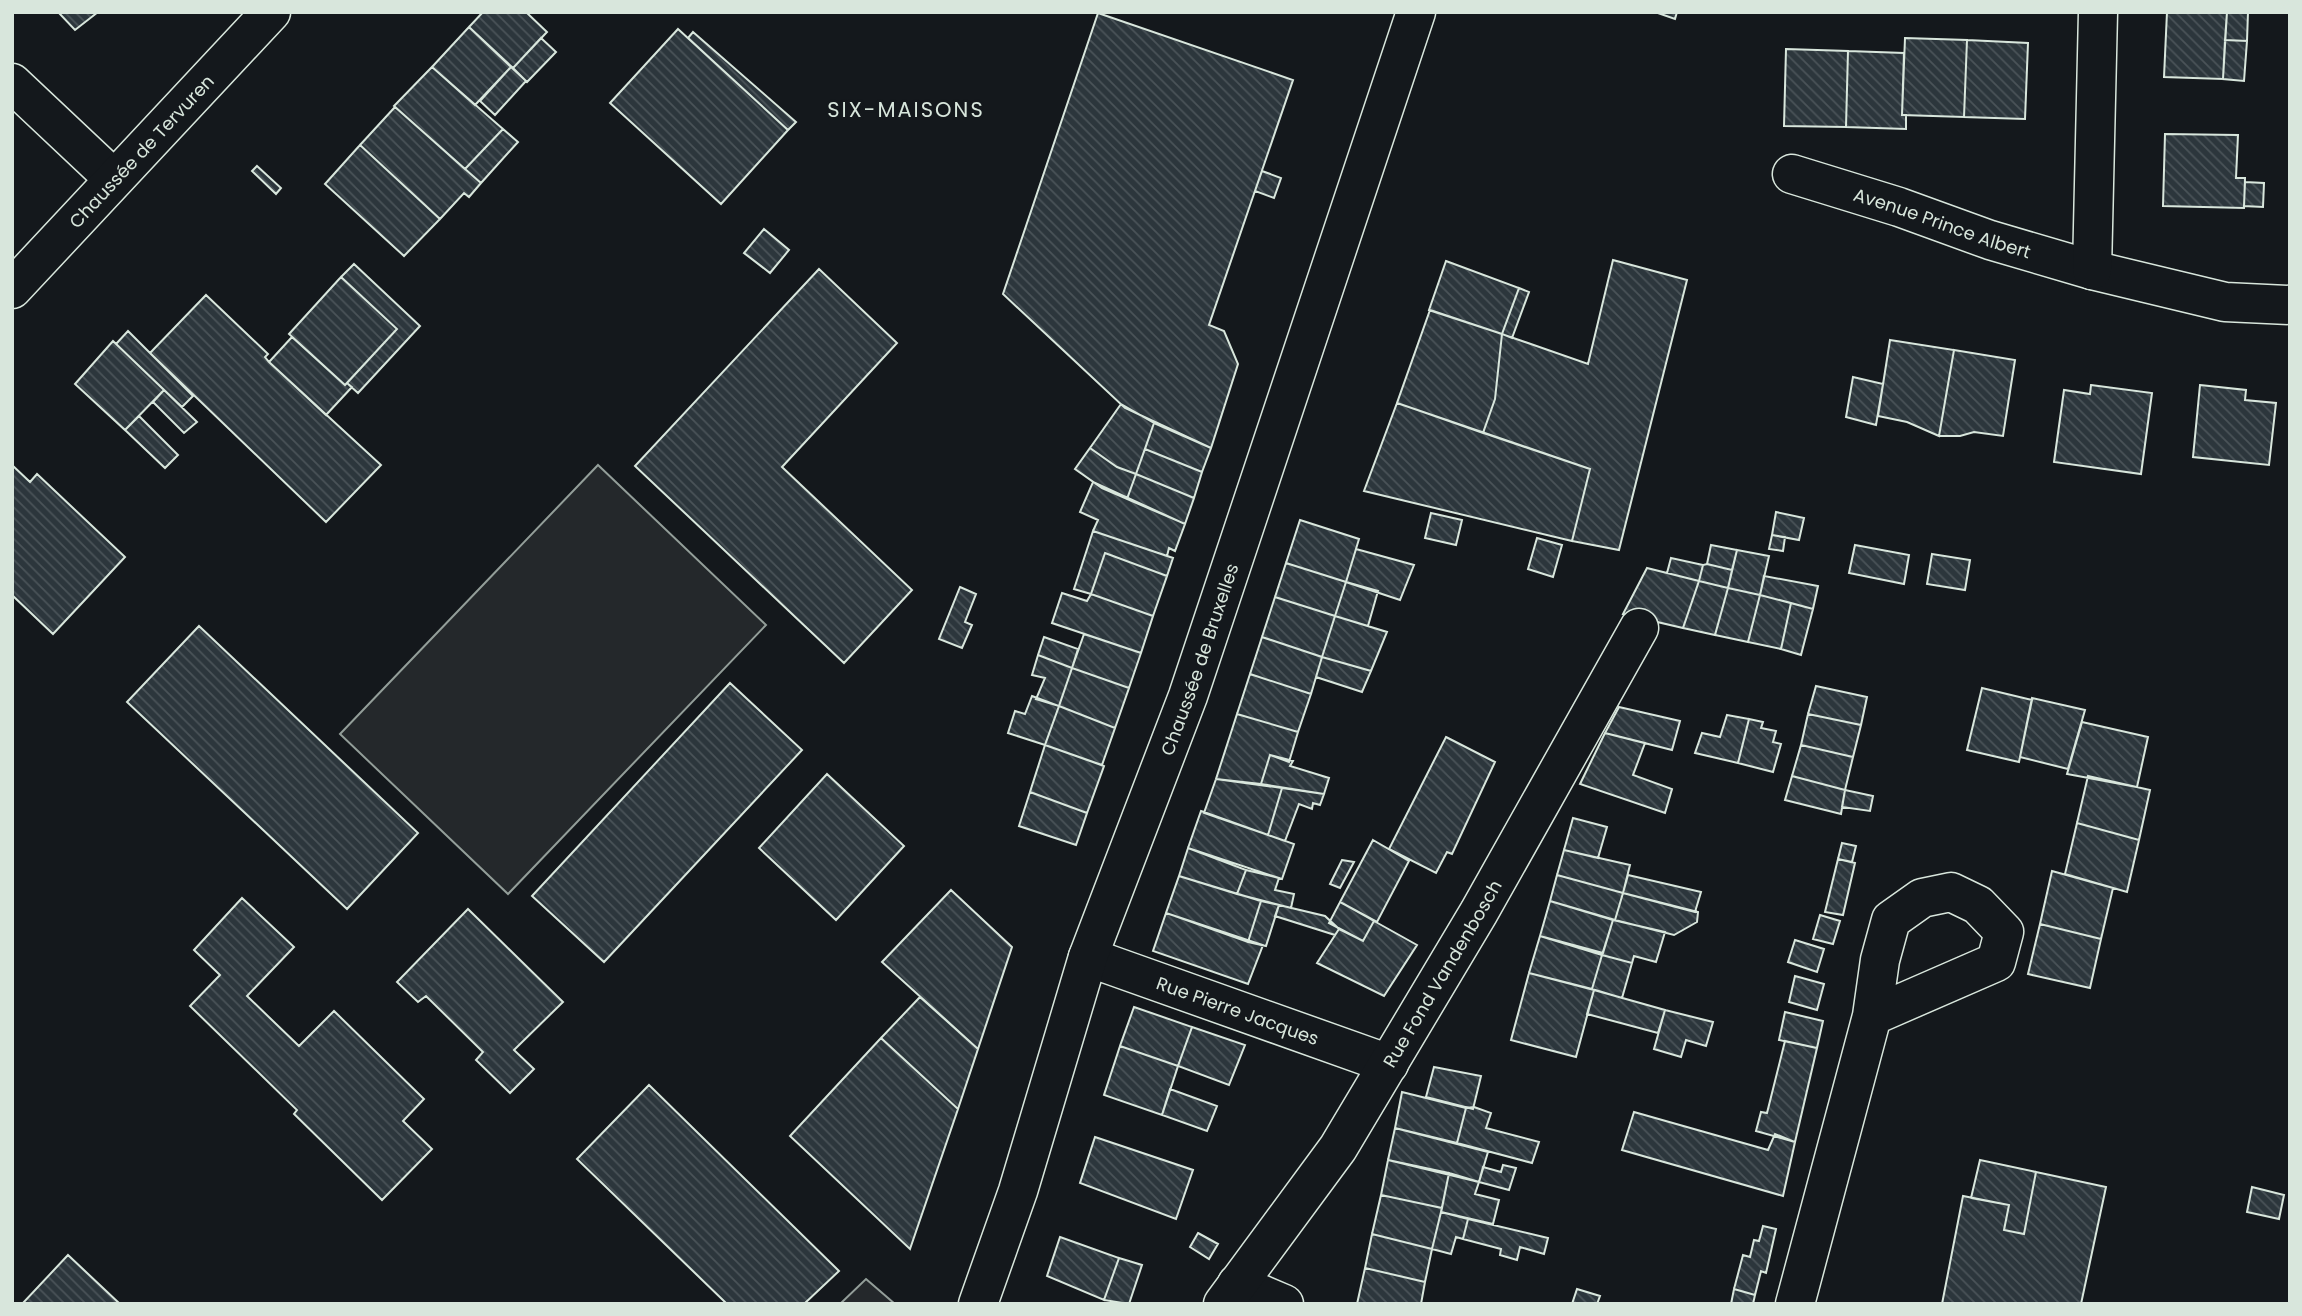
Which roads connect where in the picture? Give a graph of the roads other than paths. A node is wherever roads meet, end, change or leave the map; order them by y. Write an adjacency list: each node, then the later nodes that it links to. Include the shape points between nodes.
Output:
1 (271, 12): 6 (street, Chaussée de Tervuren)
2 (1416, 12): 11 (street, Chaussée de Bruxelles, via 1188,696)
3 (2098, 12): 7 (street)
4 (12, 83): 6 (street)
5 (1792, 174): 7 (street, Avenue Prince Albert)
6 (114, 179): 8 (street, Chaussée de Tervuren)
7 (2092, 270): 9 (street, Avenue Prince Albert, via 2225,302)
8 (12, 289)
9 (2290, 305)
10 (1639, 628): 13 (street, Rue Fond Vandenbosch)
11 (1088, 957): 13 (street, Rue Pierre Jacques); 15 (street, Chaussée de Bruxelles, via 1018,1191)
12 (1872, 1016): 17 (street)
13 (1389, 1064): 14 (street, Rue Fond Vandenbosch, via 1338,1148)
14 (1230, 1294): 16 (street)
15 (978, 1304)
16 (1284, 1304)
17 (1795, 1304)

